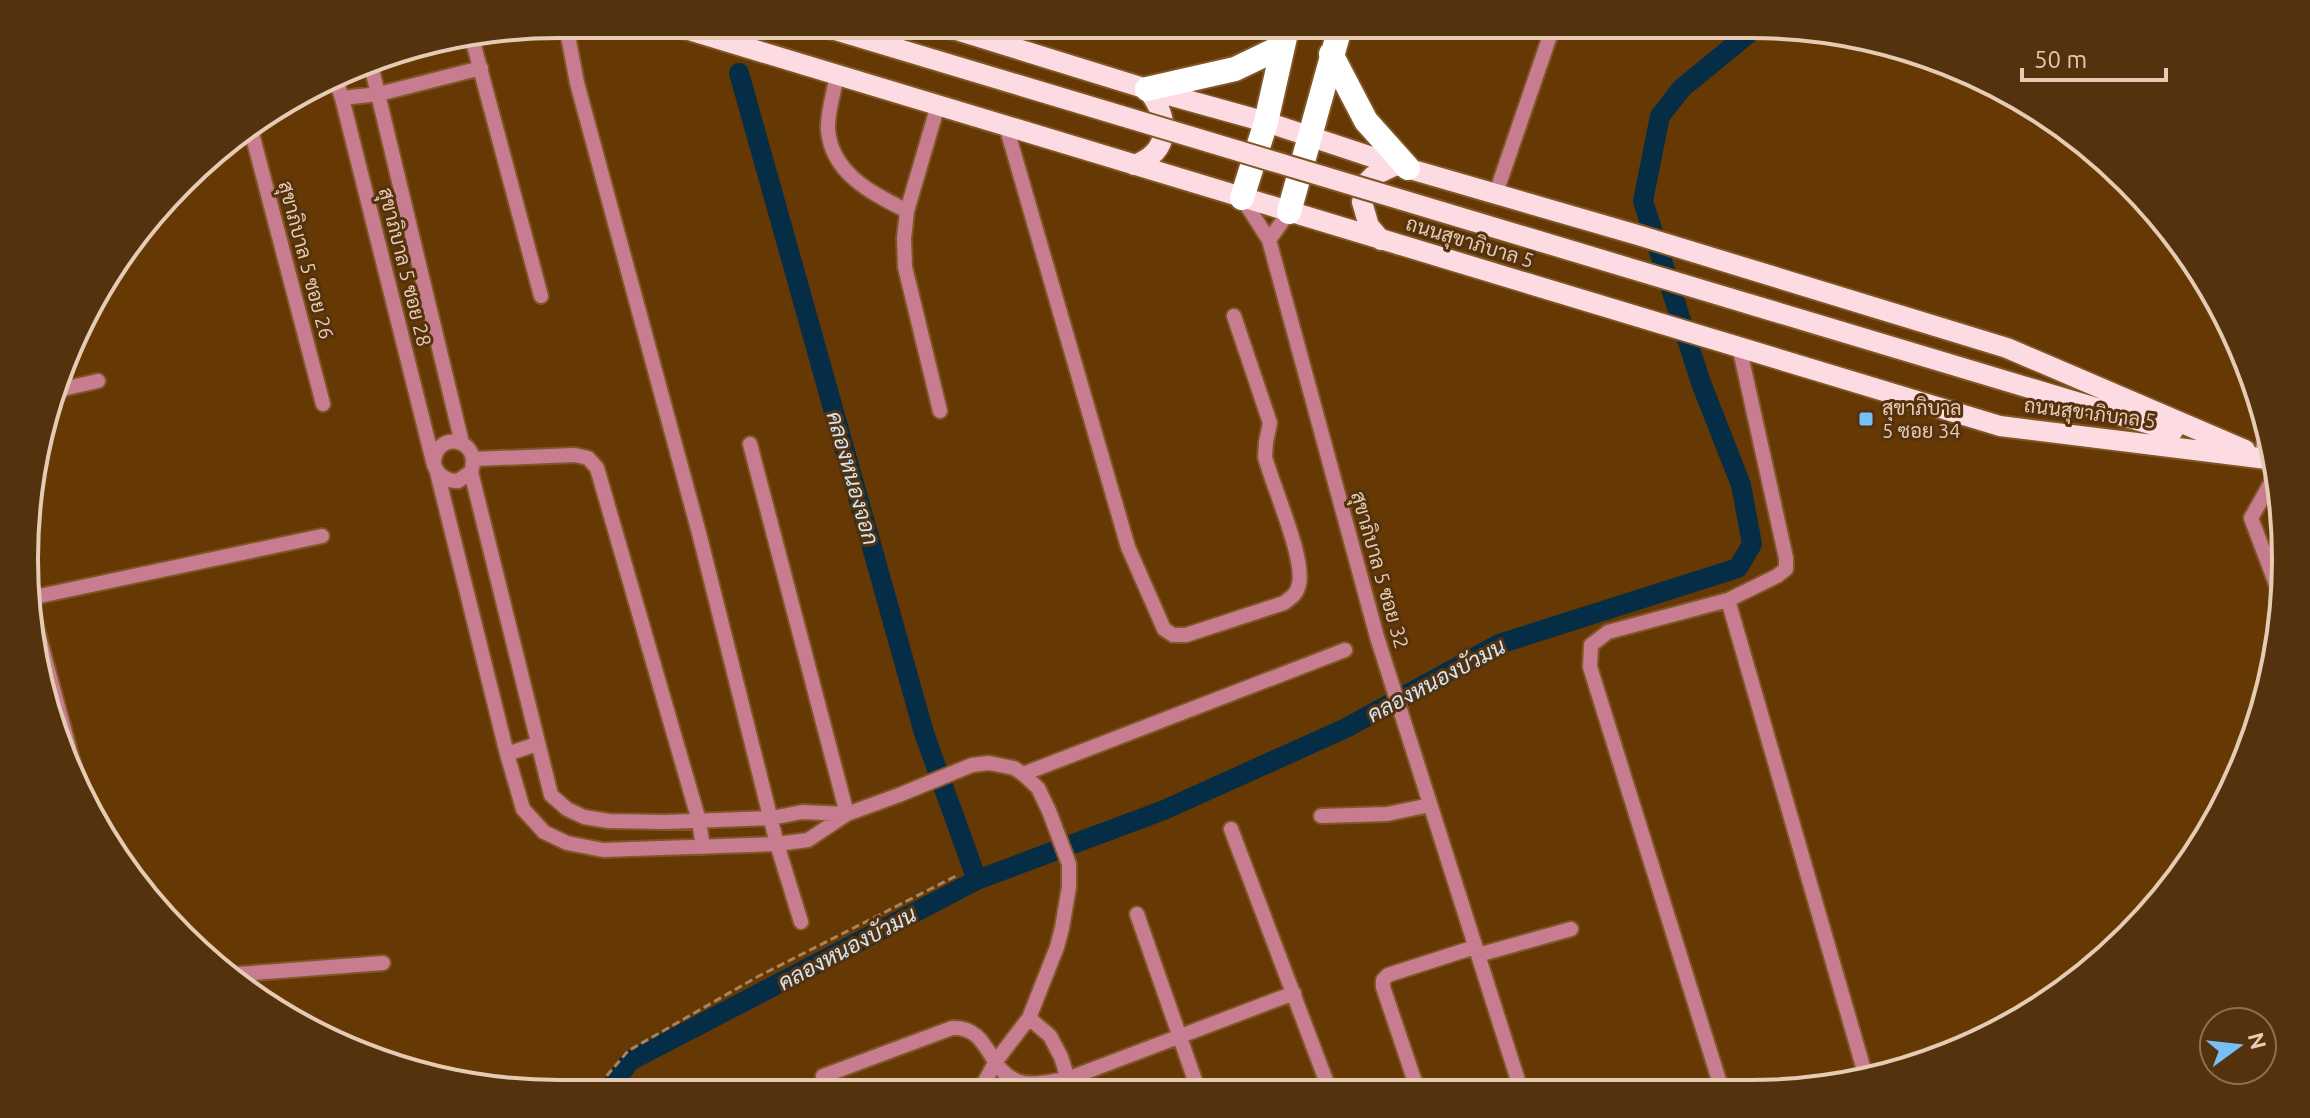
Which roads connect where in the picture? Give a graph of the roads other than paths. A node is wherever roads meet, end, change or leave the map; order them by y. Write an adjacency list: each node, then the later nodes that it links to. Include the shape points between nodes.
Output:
1 (568, 38): 58 (street)
2 (715, 38): 13 (main road, ถนนสุขาภิบาล 5)
3 (862, 38): 41 (main road, ถนนสุขาภิบาล 5, bridge)
4 (982, 38): 15 (main road, ถนนสุขาภิบาล 5)
5 (1282, 38): 15 (highway, via 1235,69)
6 (1285, 38): 19 (highway)
7 (1336, 38): 10 (highway)
8 (1549, 38): 25 (street)
9 (474, 45): 11 (street)
10 (1331, 54): 21 (highway); 24 (highway, via 1366,121)
11 (481, 68): 16 (street); 31 (street)
12 (373, 73): 16 (street, สุขาภิบาล 5 ซอย 28)
13 (837, 75): 18 (main road, ถนนสุขาภิบาล 5); 27 (street, via 827,127 832,150 847,174 869,192)
14 (339, 88): 17 (street, สุขาภิบาล 5 ซอย 28)
15 (1147, 89): 19 (main road, ถนนสุขาภิบาล 5); 23 (main road, via 1163,114 1164,135 1147,160)
16 (379, 94): 17 (street); 38 (street, สุขาภิบาล 5 ซอย 28)
17 (342, 98): 44 (street, สุขาภิบาล 5 ซอย 28)
18 (938, 105): 20 (main road, ถนนสุขาภิบาล 5); 27 (street)
19 (1266, 122): 21 (main road, ถนนสุขาภิบาล 5); 26 (highway)
20 (1006, 126): 23 (main road, ถนนสุขาภิบาล 5); 32 (street, via 1128,547 1164,629 1173,635 1284,603 1299,585 1299,561 1265,457 1270,423)
21 (1309, 137): 24 (main road, ถนนสุขาภิบาล 5); 28 (highway)
22 (253, 138): 36 (street, สุขาภิบาล 5 ซอย 26)
23 (1134, 165): 26 (main road, ถนนสุขาภิบาล 5)
24 (1402, 166): 25 (main road, ถนนสุขาภิบาล 5); 30 (main road, via 1366,183 1362,202 1369,226)
25 (1496, 193): 40 (main road, ถนนสุขาภิบาล 5, via 2007,348)
26 (1242, 198): 28 (main road, ถนนสุขาภิบาล 5); 29 (street, สุขาภิบาล 5 ซอย 32)
27 (907, 211): 37 (street, via 905,267)
28 (1289, 212): 29 (street); 30 (main road, ถนนสุขาภิบาล 5)
29 (1269, 240): 54 (street, สุขาภิบาล 5 ซอย 32, via 1391,683)
30 (1381, 240): 33 (main road, ถนนสุขาภิบาล 5)
31 (541, 296)
32 (1234, 316)
33 (1739, 346): 42 (main road, ถนนสุขาภิบาล 5, via 2000,426); 49 (street, via 1787,564 1782,573)
34 (98, 381): 35 (street)
35 (68, 388)
36 (323, 404)
37 (940, 411)
38 (462, 443): 43 (street); 44 (street, via 439,447)
39 (750, 444): 56 (street)
40 (2262, 459)
41 (2262, 460)
42 (2263, 461)
43 (472, 466): 44 (street, via 462,480 453,481); 51 (street); 59 (street, via 575,455 588,458 597,468)
44 (436, 468): 52 (street, สุขาภิบาล 5 ซอย 28)
45 (2265, 476): 47 (street, via 2251,518)
46 (322, 536): 48 (street)
47 (2272, 572)
48 (39, 598)
49 (1728, 600): 74 (street); 84 (street, via 1608,632 1591,645 1590,667)
50 (1345, 650): 53 (street)
51 (537, 744): 52 (street); 59 (street, via 551,795 567,809 609,821)
52 (507, 754): 63 (street, สุขาภิบาล 5 ซอย 28, via 523,809 544,832 567,843 603,850)
53 (1023, 774): 56 (street, via 989,763 972,765); 71 (street, via 1038,788 1069,864 1062,928)
54 (1430, 805): 57 (street, via 1387,814); 67 (street, สุขาภิบาล 5 ซอย 32)
55 (802, 812): 56 (street); 58 (street); 61 (street)
56 (847, 814): 61 (street)
57 (1321, 816)
58 (772, 818): 59 (street); 62 (street)
59 (699, 821): 63 (street)
60 (1231, 829): 70 (street)
61 (808, 840): 62 (street, สุขาภิบาล 5 ซอย 28)
62 (777, 844): 63 (street, สุขาภิบาล 5 ซอย 28); 65 (street)
63 (703, 847)
64 (1137, 914): 72 (street)
65 (801, 922)
66 (1571, 929): 67 (street)
67 (1477, 951): 82 (street, via 1383,980); 83 (street, สุขาภิบาล 5 ซอย 32)
68 (383, 963): 69 (street)
69 (244, 974)
70 (1294, 993): 72 (street); 81 (street)
71 (1029, 1018): 73 (street); 78 (street, via 1050,1036)
72 (1180, 1036): 79 (street); 80 (street)
73 (996, 1061): 75 (street, via 975,1032 952,1028); 76 (street); 77 (street)
74 (1863, 1068)
75 (823, 1076)
76 (986, 1080)
77 (1015, 1080)
78 (1068, 1080)
79 (1083, 1080)
80 (1195, 1080)
81 (1326, 1080)
82 (1414, 1080)
83 (1518, 1080)
84 (1719, 1080)

